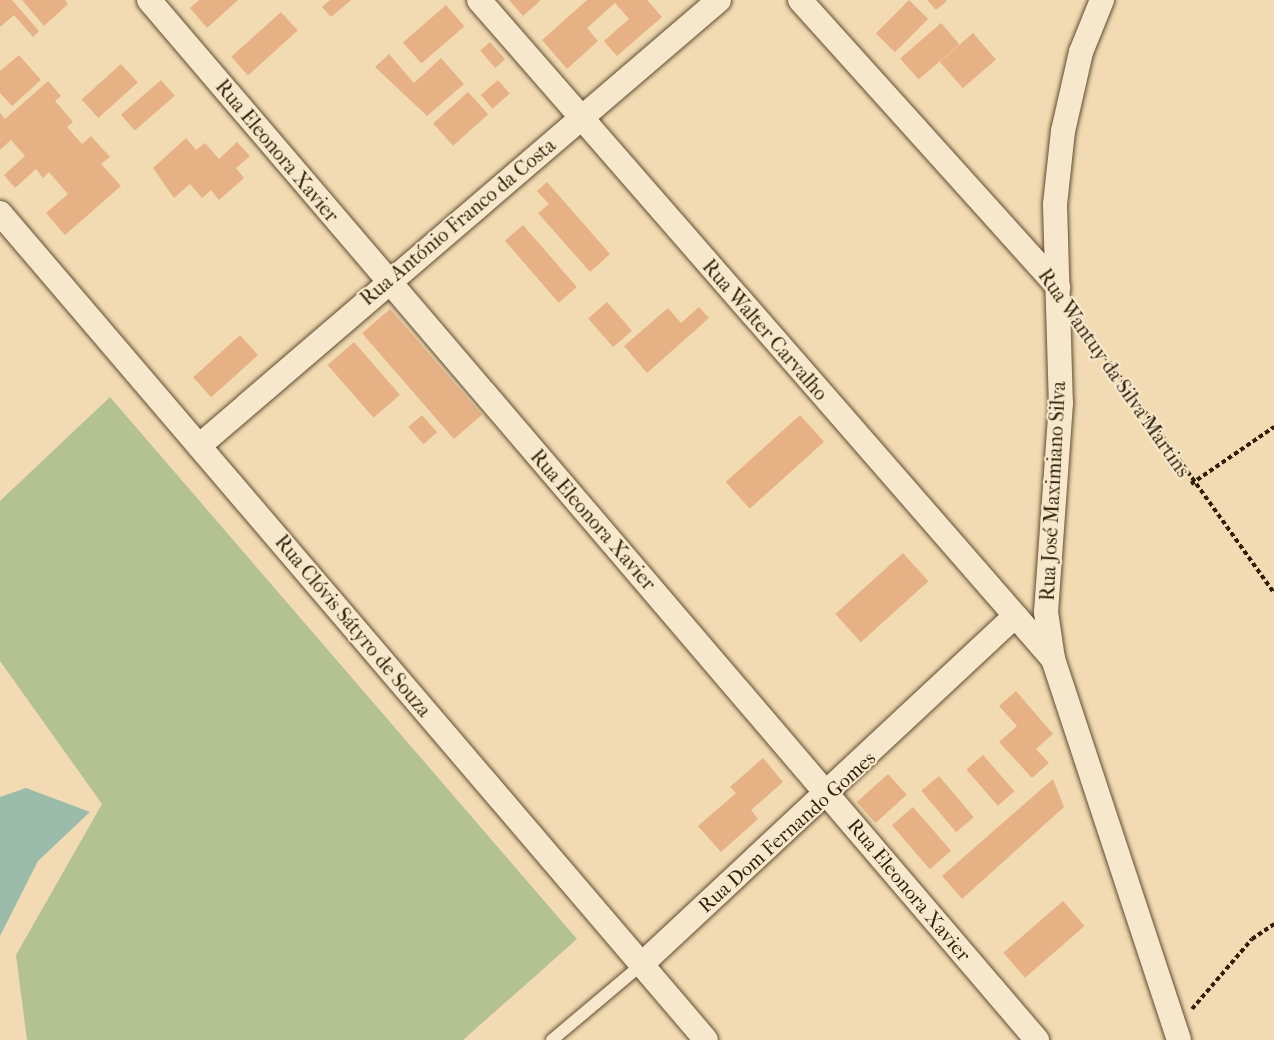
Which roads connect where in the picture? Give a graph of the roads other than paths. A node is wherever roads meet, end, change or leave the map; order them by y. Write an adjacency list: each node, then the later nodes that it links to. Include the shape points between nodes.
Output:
1 (150, 0): 8 (street, Rua Eleonora Xavier)
2 (479, 0): 6 (street, Rua Walter Carvalho)
3 (719, 0): 6 (street, Rua António Franco da Costa)
4 (800, 0): 9 (street, Rua Wantuy da Silva Martins)
5 (1102, 0): 9 (street, Rua José Maximiano Silva, via 1081,52 1063,132 1055,205)
6 (581, 121): 8 (street, Rua António Franco da Costa); 11 (street, Rua Walter Carvalho)
7 (0, 213): 10 (street, Rua Clóvis Sátyro de Souza)
8 (387, 280): 10 (street, Rua António Franco da Costa); 13 (street, Rua Eleonora Xavier)
9 (1058, 287): 12 (street, Rua José Maximiano Silva, via 1061,404 1046,612)
10 (199, 446): 14 (street, Rua Clóvis Sátyro de Souza)
11 (1015, 616): 12 (street, Rua Walter Carvalho); 13 (street, Rua Dom Fernando Gomes)
12 (1053, 659): 15 (street, Rua José Maximiano Silva)
13 (829, 795): 14 (street, Rua Dom Fernando Gomes); 18 (street, Rua Eleonora Xavier)
14 (641, 965): 16 (lane, Rua Dom Fernando Gomes); 17 (street, Rua Clóvis Sátyro de Souza)
15 (1172, 1036)
16 (552, 1040)
17 (706, 1040)
18 (1037, 1040)

